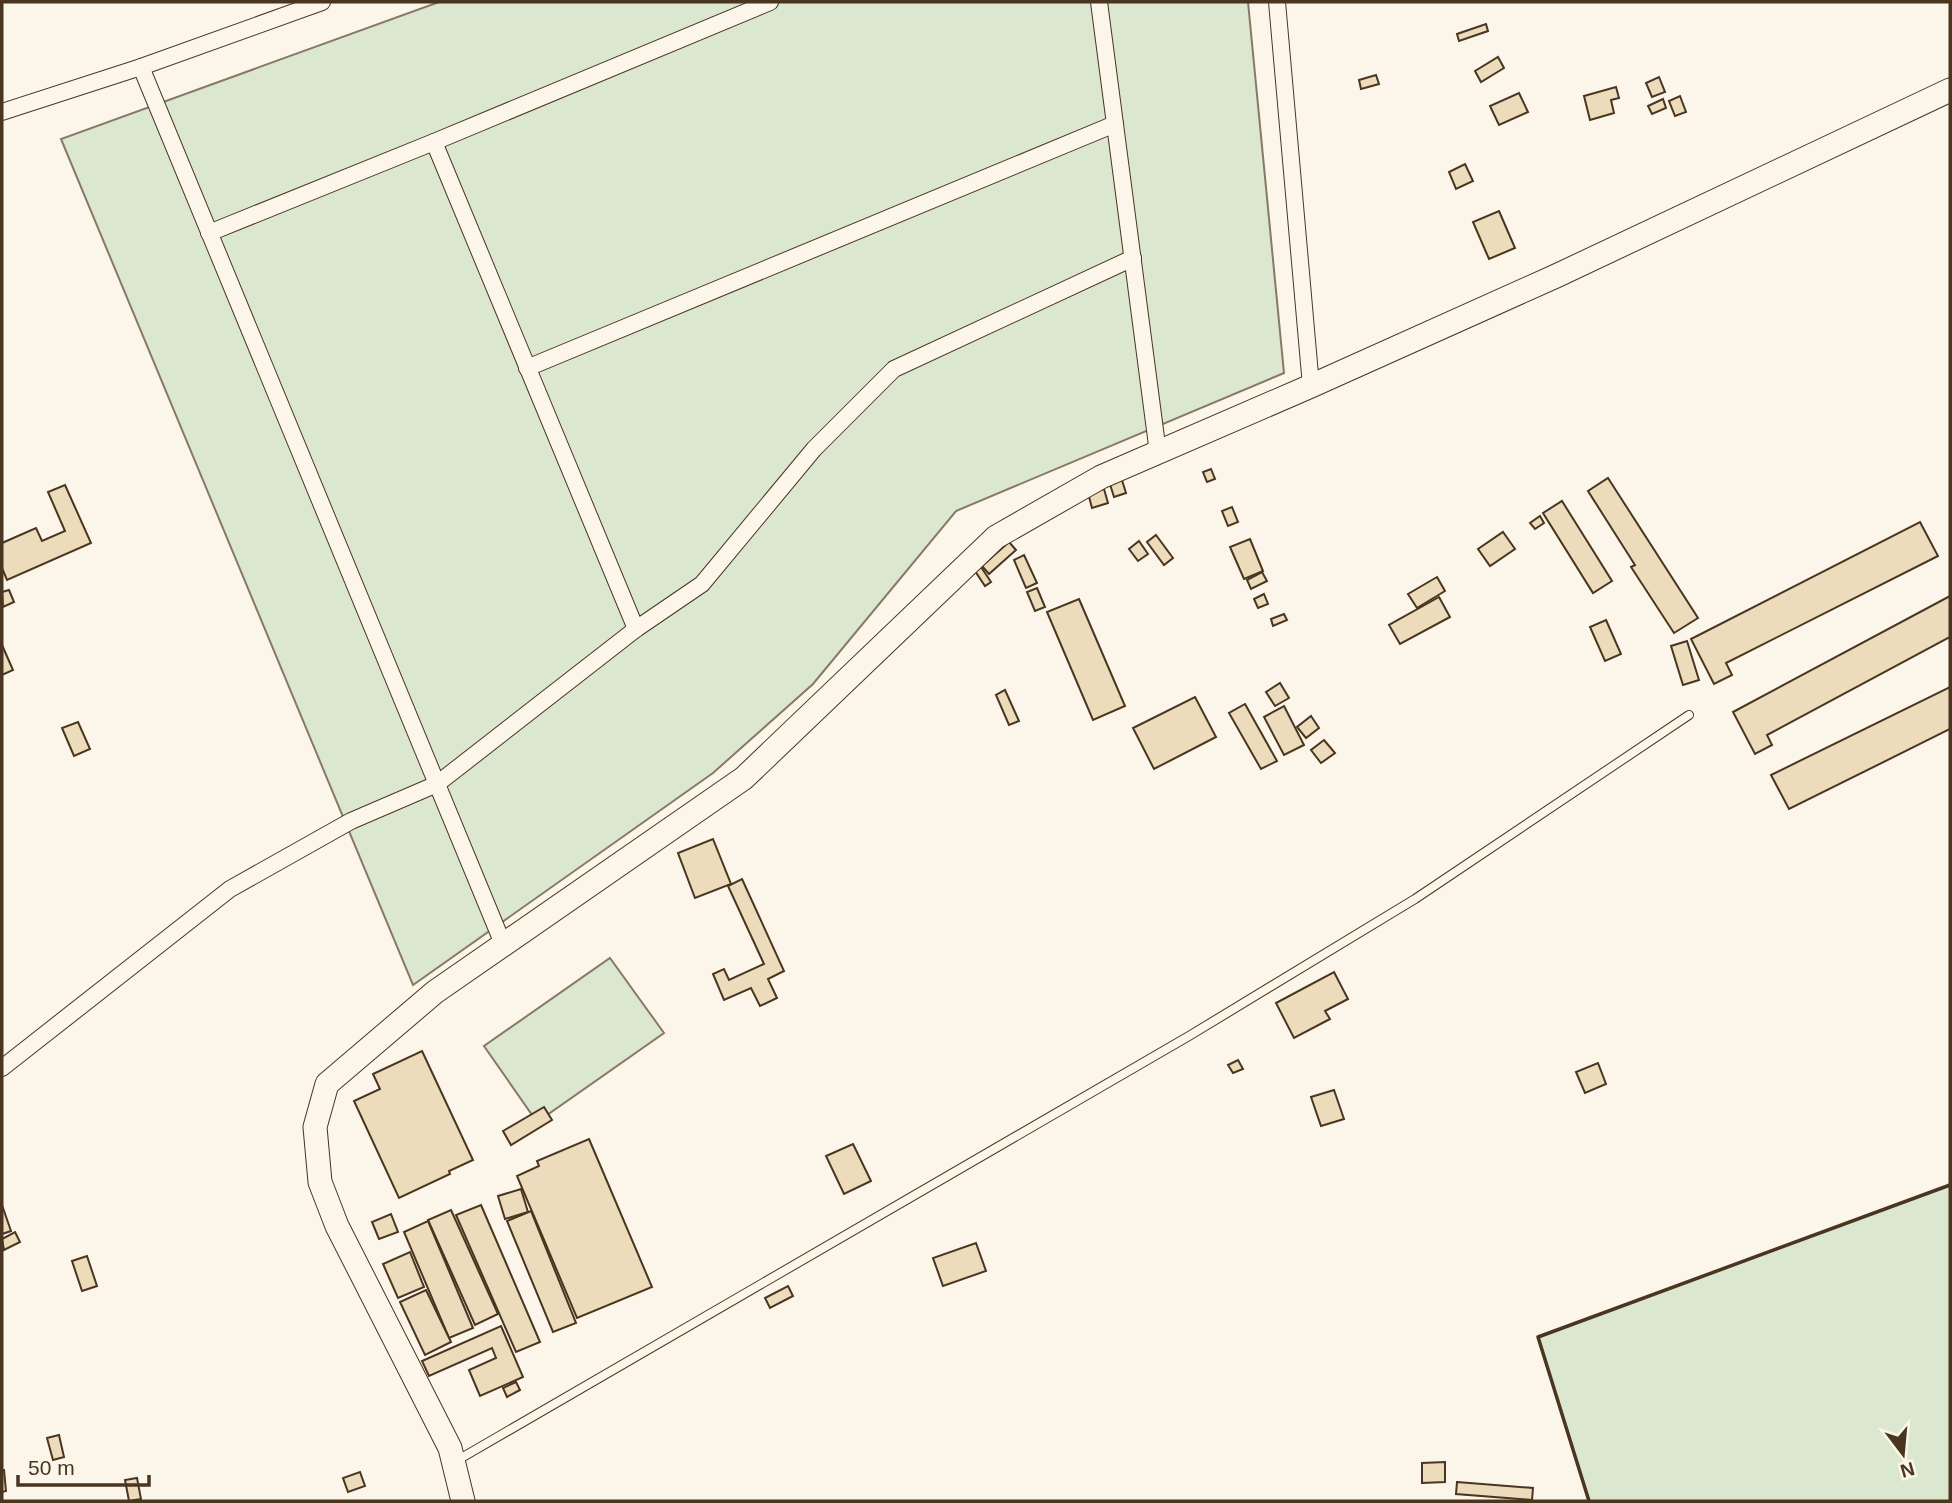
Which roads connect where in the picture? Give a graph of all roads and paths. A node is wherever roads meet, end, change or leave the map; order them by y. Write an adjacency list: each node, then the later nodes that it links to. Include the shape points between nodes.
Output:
1 (322, 2): 5 (street)
2 (769, 2): 9 (street)
3 (1099, 2): 8 (street)
4 (1277, 2): 13 (street)
5 (141, 66): 7 (street); 10 (street)
6 (1950, 90): 13 (street)
7 (2, 112)
8 (1115, 124): 11 (street); 12 (street)
9 (435, 142): 10 (street); 12 (street)
10 (209, 233): 17 (street)
11 (1133, 258): 14 (street); 15 (street, via 894,369 814,449 702,584)
12 (527, 368): 15 (street)
13 (1311, 386): 14 (street)
14 (1158, 453): 18 (street, via 1101,477 996,537 744,778)
15 (636, 629): 17 (street)
16 (1689, 715): 20 (lane, via 1415,899 1260,993)
17 (437, 784): 18 (street); 19 (street, via 351,821 230,889)
18 (503, 944): 20 (street, via 435,992 327,1084 315,1127 320,1182 337,1226)
19 (2, 1068)
20 (453, 1462): 21 (street)
21 (463, 1501)

